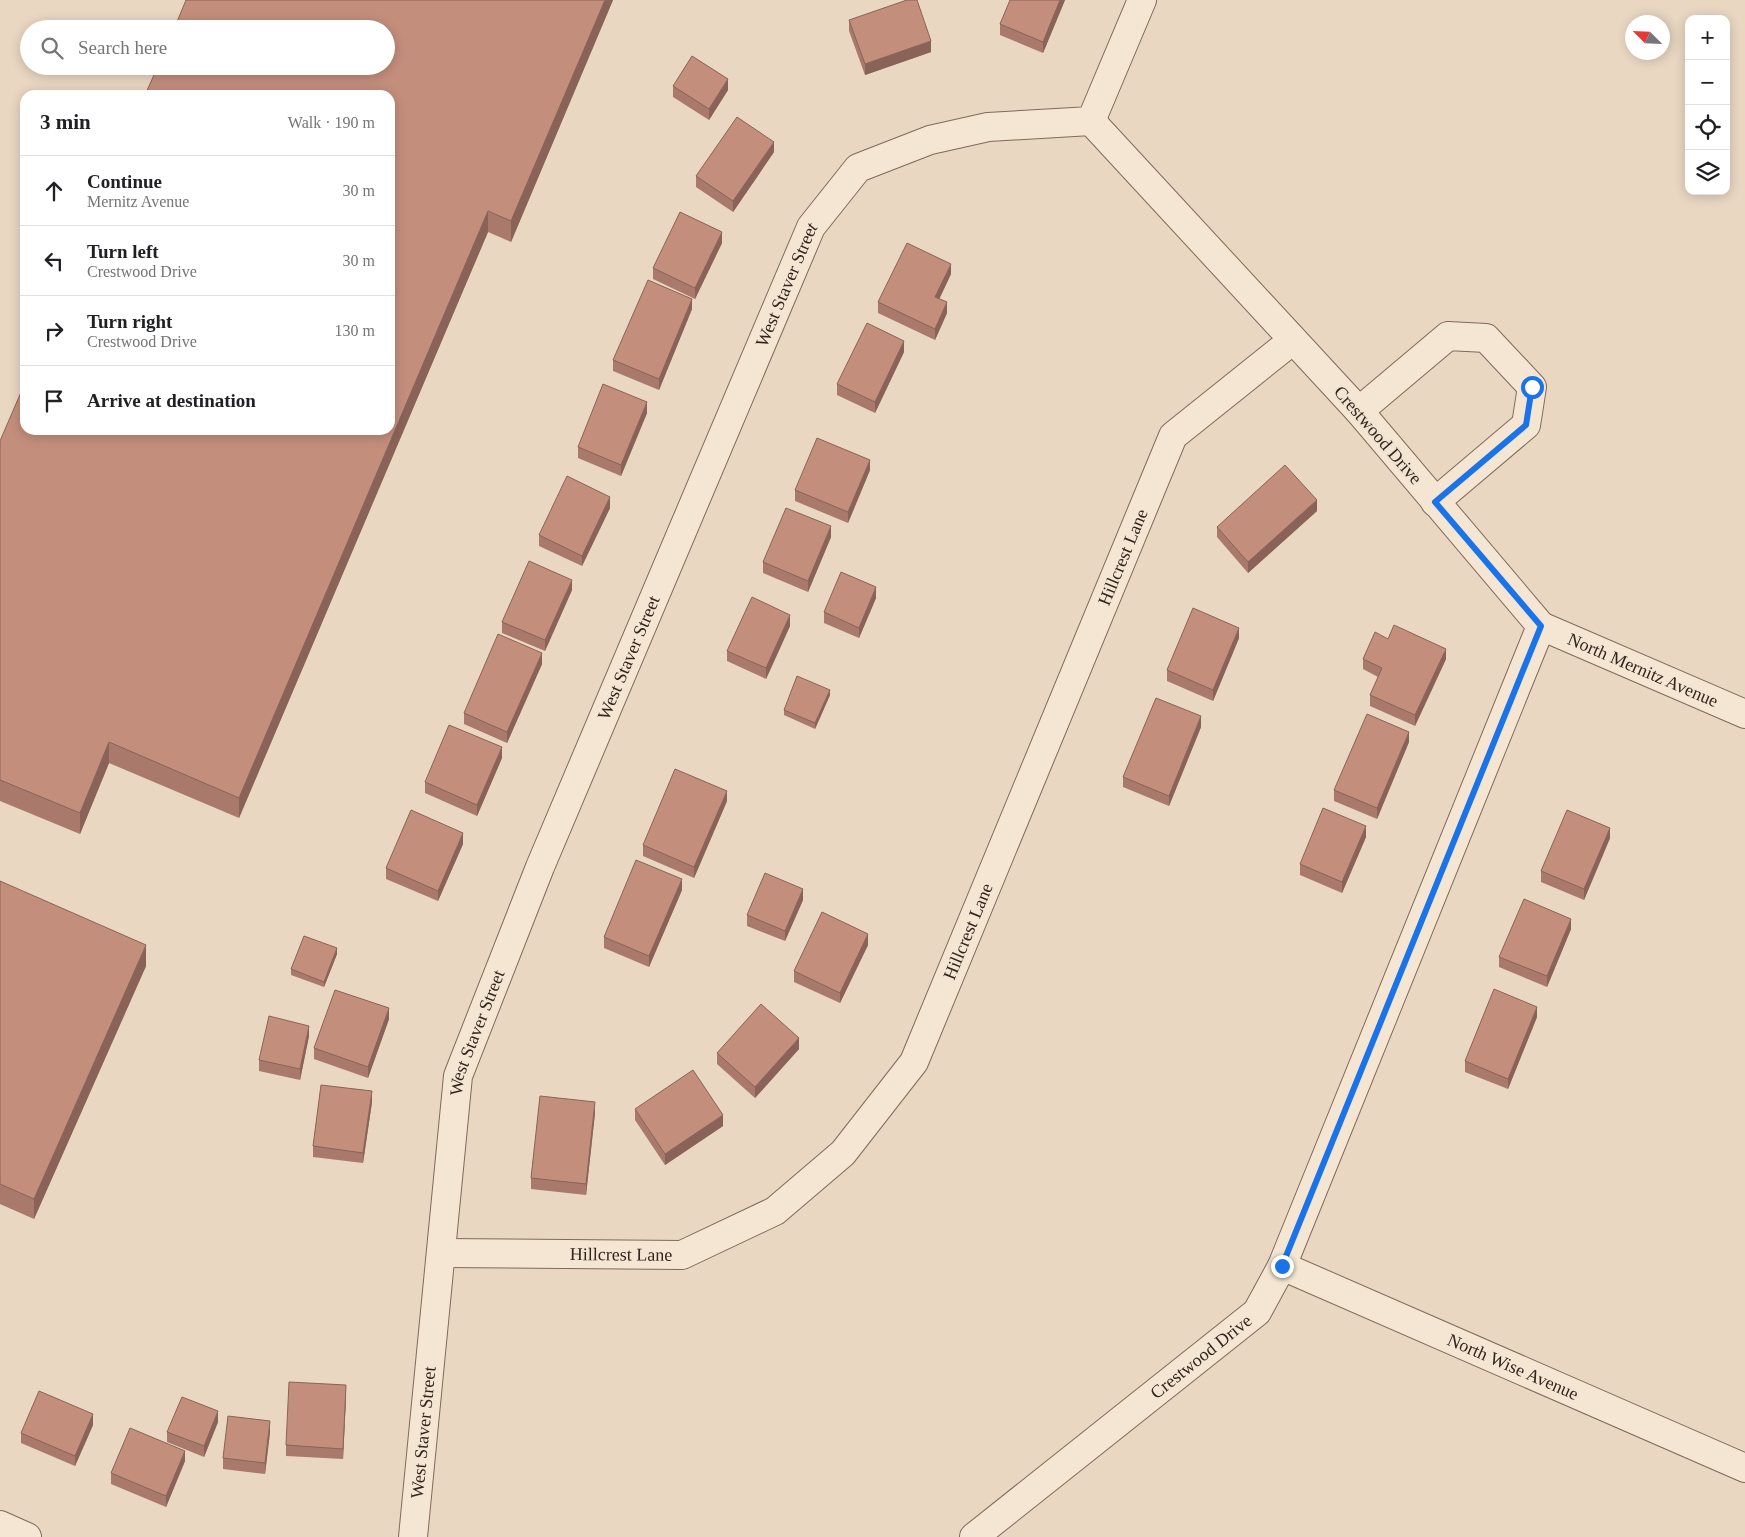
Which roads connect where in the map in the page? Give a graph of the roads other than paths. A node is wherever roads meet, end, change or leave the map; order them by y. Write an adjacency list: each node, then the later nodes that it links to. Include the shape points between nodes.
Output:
1 (1142, 0): 2 (street)
2 (1091, 122): 3 (street, Crestwood Drive); 8 (street, West Staver Street, via 988,127 930,140 858,168 811,227 540,867 458,1076)
3 (1292, 340): 4 (street, Crestwood Drive); 8 (street, Hillcrest Lane, via 1173,436 914,1062 843,1153 775,1212 682,1256)
4 (1359, 411): 5 (street, Crestwood Drive); 5 (street, via 1448,336 1486,338 1532,387 1526,425)
5 (1435, 502): 6 (street, Crestwood Drive)
6 (1541, 626): 7 (street, North Mernitz Avenue); 9 (street, Crestwood Drive)
7 (1745, 714)
8 (442, 1254): 13 (street, West Staver Street)
9 (1282, 1266): 10 (street, North Wise Avenue); 14 (street, Crestwood Drive, via 1257,1312)
10 (1745, 1468)
11 (0, 1525): 12 (street)
12 (27, 1537)
13 (414, 1537)
14 (974, 1537)

